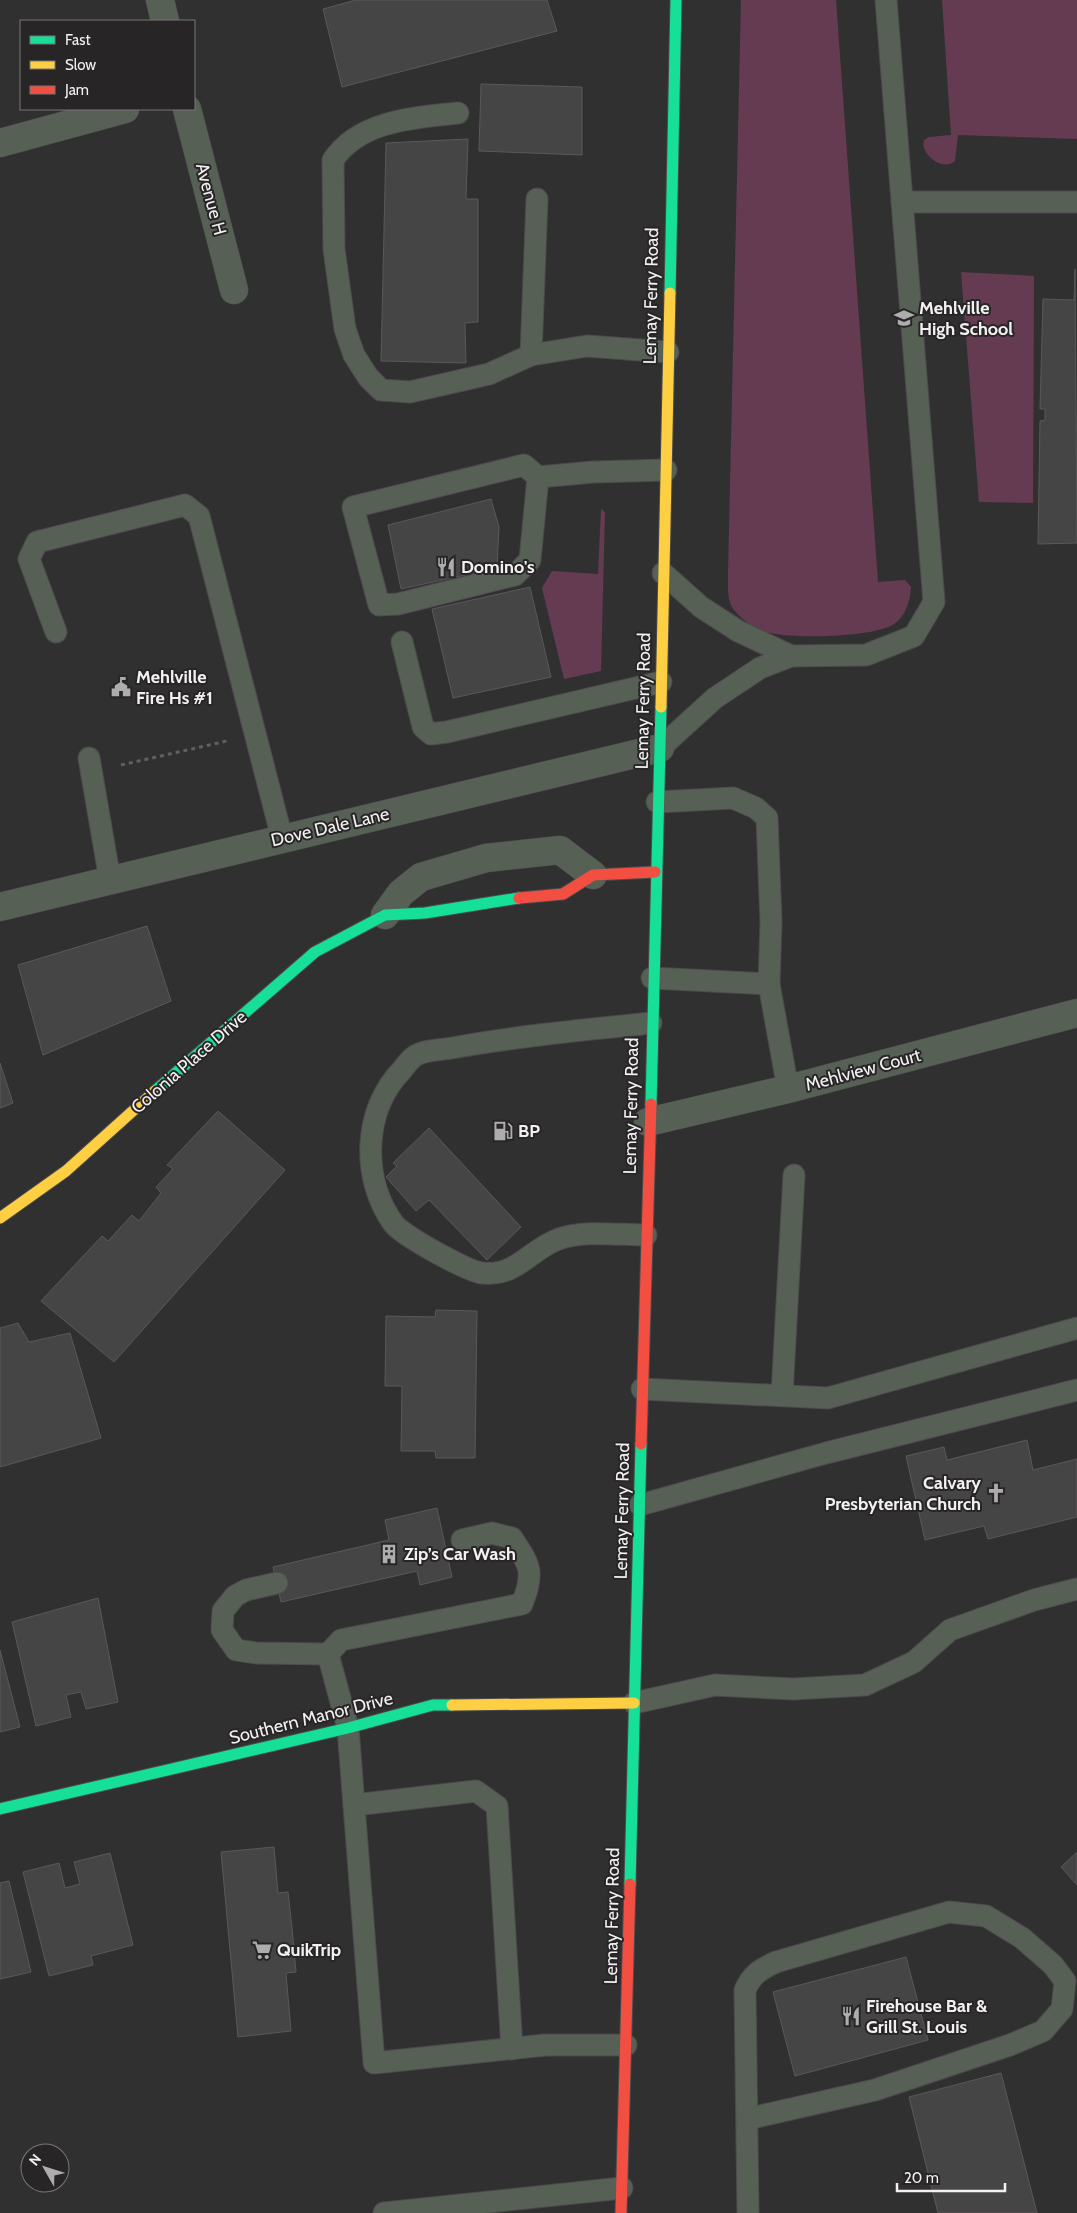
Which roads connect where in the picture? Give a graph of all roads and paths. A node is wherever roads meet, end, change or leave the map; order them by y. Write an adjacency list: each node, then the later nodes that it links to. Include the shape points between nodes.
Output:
1 (160, 0): 4 (street)
2 (676, 0): 13 (main road, Lemay Ferry Road)
3 (886, 0): 10 (lane)
4 (165, 20)
5 (121, 110): 8 (street)
6 (186, 110): 12 (street, Avenue H)
7 (458, 113): 14 (lane, via 414,118 364,131 341,148 333,160 334,249 345,329 354,355 381,390 410,392 490,374)
8 (0, 143)
9 (537, 199): 14 (lane)
10 (902, 202): 11 (lane); 20 (lane, via 934,602 914,636 866,655)
11 (1077, 202)
12 (234, 290)
13 (668, 352): 14 (lane, via 587,346); 15 (main road, Lemay Ferry Road)
14 (531, 355)
15 (666, 470): 16 (lane); 17 (main road, Lemay Ferry Road)
16 (531, 471): 16 (lane, via 352,507 379,605 398,604 514,575 530,560)
17 (663, 573): 20 (lane, via 709,612 738,631); 21 (main road, Lemay Ferry Road)
18 (56, 632): 22 (lane, via 29,559 37,542 185,505 198,516)
19 (402, 642): 21 (lane, via 423,726 431,734)
20 (791, 656): 23 (lane, via 760,668 715,698)
21 (661, 682): 23 (main road, Lemay Ferry Road)
22 (255, 734): 24 (path); 26 (lane)
23 (660, 748): 25 (main road, Lemay Ferry Road); 26 (street, Dove Dale Lane)
24 (90, 765): 29 (lane)
25 (657, 802): 27 (main road, Lemay Ferry Road); 33 (lane, via 733,798 756,808 767,818)
26 (282, 838): 29 (street, Dove Dale Lane)
27 (655, 872): 28 (main road, Colonia Place Drive); 32 (main road, Lemay Ferry Road)
28 (593, 875): 31 (main road, Colonia Place Drive, via 563,894 425,913); 31 (street, Colonia Place Drive, via 560,850 486,858 421,877 401,893)
29 (110, 880): 30 (street, Dove Dale Lane)
30 (0, 907)
31 (385, 915): 39 (main road, Colonia Place Drive, via 315,952 66,1171)
32 (652, 978): 33 (lane); 35 (main road, Lemay Ferry Road)
33 (769, 984): 36 (lane)
34 (1077, 1014): 36 (street, Mehlview Court)
35 (650, 1023): 37 (main road, Lemay Ferry Road); 40 (lane, via 491,1041 415,1055 390,1082 374,1114 371,1149 373,1179 394,1225 426,1246 481,1272 500,1273 558,1239 573,1235)
36 (788, 1089): 37 (street, Mehlview Court)
37 (648, 1122): 40 (main road, Lemay Ferry Road)
38 (794, 1175): 44 (lane)
39 (0, 1218)
40 (646, 1235): 42 (main road, Lemay Ferry Road)
41 (1077, 1328): 44 (lane, via 828,1398)
42 (642, 1389): 44 (lane); 45 (main road, Lemay Ferry Road)
43 (1077, 1390): 45 (lane, via 826,1453)
44 (782, 1395)
45 (640, 1506): 50 (main road, Lemay Ferry Road)
46 (462, 1540): 49 (lane, via 492,1533 512,1538 528,1562 530,1585 522,1604 341,1640)
47 (277, 1583): 49 (lane, via 246,1590 235,1596 223,1611 222,1630 236,1650)
48 (1077, 1589): 50 (lane, via 1034,1600 950,1630 914,1662 865,1685 793,1689 715,1685)
49 (328, 1654): 51 (lane)
50 (634, 1703): 51 (main road, Southern Manor Drive, via 433,1706); 54 (main road, Lemay Ferry Road)
51 (348, 1728): 52 (lane); 53 (main road, Southern Manor Drive)
52 (354, 1805): 55 (lane, via 476,1791 497,1806); 55 (lane, via 374,2063)
53 (0, 1809)
54 (626, 2045): 55 (lane, via 545,2045); 57 (main road, Lemay Ferry Road)
55 (512, 2049)
56 (747, 2119): 56 (lane, via 875,2090 1043,2031 1062,2009 1065,1981 1053,1965 1022,1938 993,1920 986,1916 949,1912 776,1962 760,1969 745,1990); 61 (lane)
57 (622, 2188): 58 (lane); 60 (main road, Lemay Ferry Road)
58 (496, 2207): 59 (lane)
59 (384, 2213)
60 (621, 2213)
61 (748, 2213)

